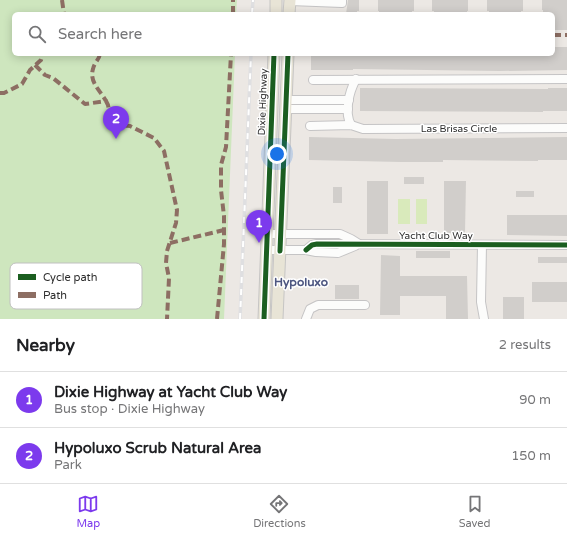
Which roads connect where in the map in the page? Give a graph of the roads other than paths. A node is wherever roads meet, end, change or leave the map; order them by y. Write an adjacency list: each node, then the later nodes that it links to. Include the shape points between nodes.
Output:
1 (276, 0): 4 (main road)
2 (290, 1): 3 (street); 5 (main road)
3 (342, 1)
4 (276, 12)
5 (290, 12)
6 (274, 56): 17 (main road, Dixie Highway)
7 (288, 56): 12 (main road)
8 (356, 79): 9 (street); 10 (street); 11 (street)
9 (567, 79)
10 (313, 80)
11 (349, 100): 12 (street); 13 (street)
12 (286, 104): 13 (street); 18 (main road)
13 (348, 109): 15 (street)
14 (310, 126): 15 (street, Las Brisas Circle)
15 (351, 126): 16 (street, Las Brisas Circle, via 363,129)
16 (567, 128)
17 (267, 234): 18 (street, Yacht Club Way); 24 (main road, Dixie Highway)
18 (280, 234): 19 (street, Yacht Club Way); 25 (main road)
19 (326, 234): 20 (street, Yacht Club Way, via 340,234); 23 (street)
20 (360, 244): 21 (street, Yacht Club Way); 23 (street, Yacht Club Way, via 338,252)
21 (482, 245): 22 (street, Yacht Club Way); 30 (street, Yacht Club Way, via 481,302)
22 (567, 245)
23 (325, 248): 25 (street, Yacht Club Way)
24 (266, 250): 25 (street, Yacht Club Way); 27 (main road, Dixie Highway)
25 (280, 251): 28 (main road)
26 (365, 305): 29 (street, via 318,305 310,309)
27 (264, 319)
28 (277, 319)
29 (306, 319)
30 (484, 319)

